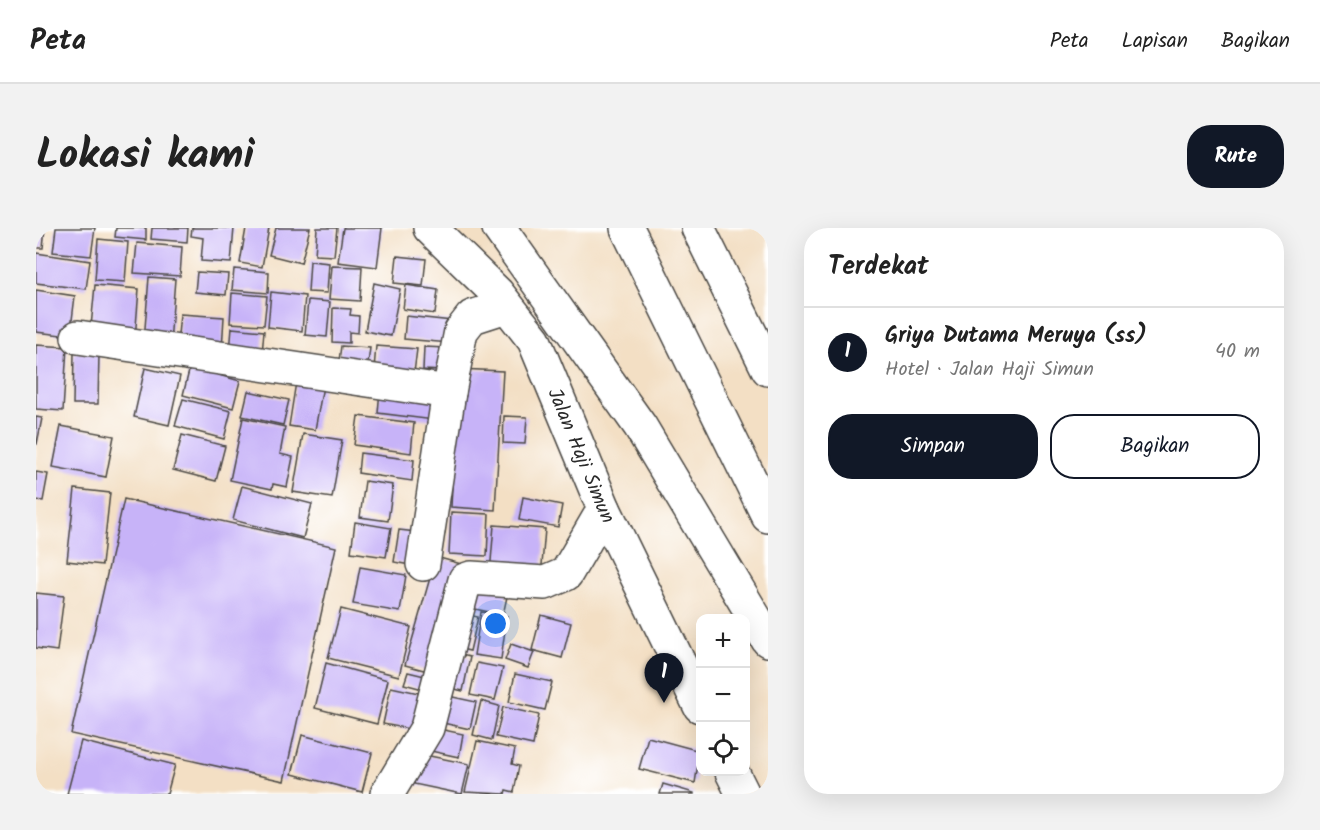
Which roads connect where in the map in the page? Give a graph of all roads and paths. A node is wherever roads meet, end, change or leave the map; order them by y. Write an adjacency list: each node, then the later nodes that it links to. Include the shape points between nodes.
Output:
1 (430, 228): 5 (main road, Jalan Haji Simun)
2 (499, 228): 12 (main road, via 640,426)
3 (627, 228): 10 (main road)
4 (698, 228): 7 (main road)
5 (506, 306): 8 (main road, via 465,323); 9 (main road, Jalan Haji Simun, via 534,340)
6 (78, 337): 8 (main road)
7 (768, 369)
8 (449, 392): 11 (main road)
9 (604, 508): 13 (main road, Jalan Haji Simun); 15 (main road, via 566,574 545,583 465,580 427,728)
10 (768, 516)
11 (423, 564)
12 (768, 640)
13 (696, 698)
14 (734, 776): 16 (main road)
15 (387, 794)
16 (743, 794)

